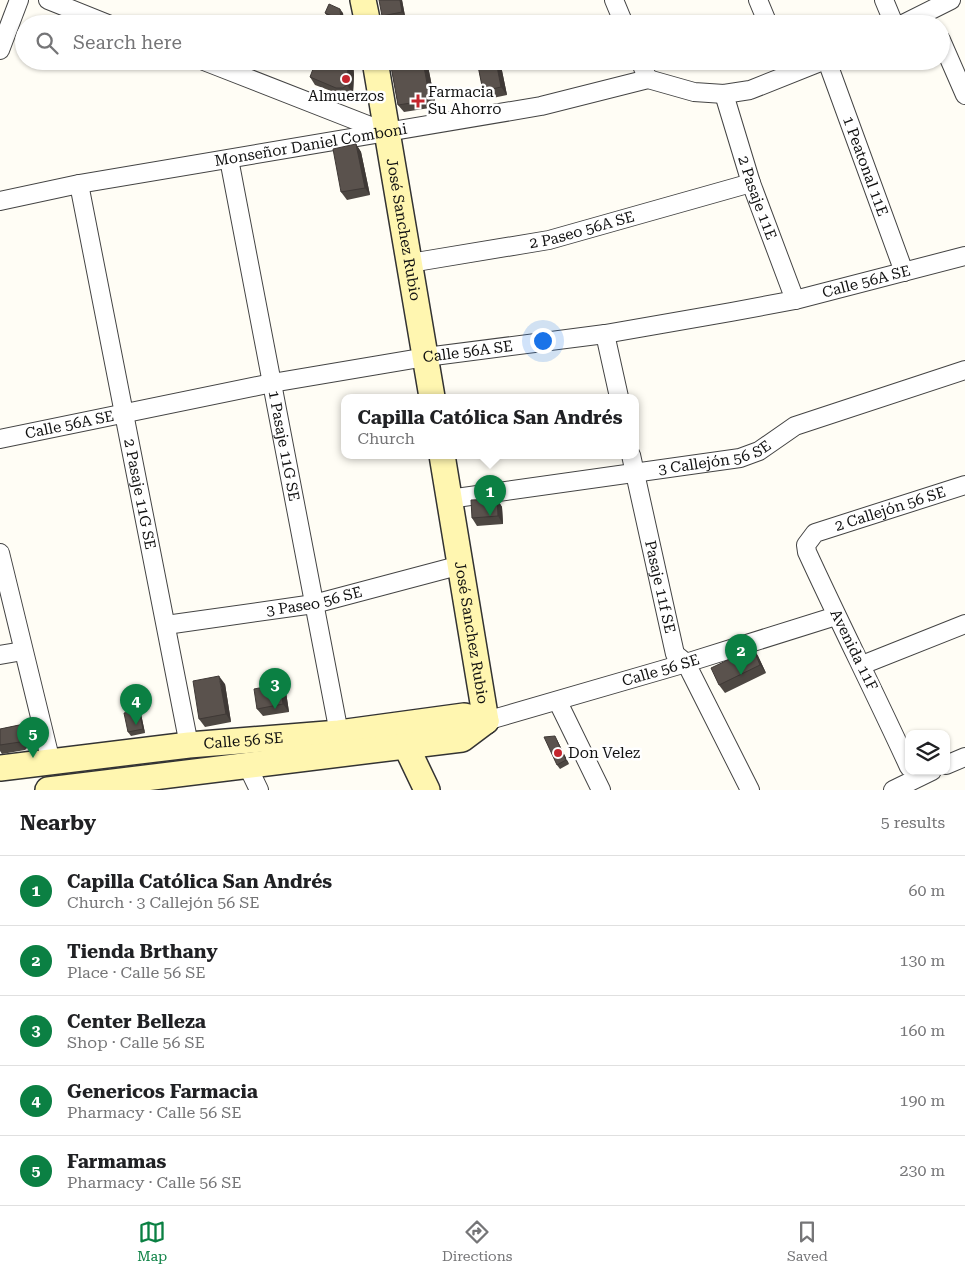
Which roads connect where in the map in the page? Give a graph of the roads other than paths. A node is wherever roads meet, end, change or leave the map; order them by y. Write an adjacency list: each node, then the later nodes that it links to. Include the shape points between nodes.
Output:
1 (19, 0): 14 (street)
2 (48, 0): 8 (street)
3 (363, 0): 9 (main road)
4 (614, 0): 10 (street)
5 (758, 0): 11 (street)
6 (884, 0): 12 (street)
7 (951, 0): 13 (street)
8 (86, 15)
9 (366, 15)
10 (620, 15)
11 (764, 15)
12 (890, 15)
13 (935, 15)
14 (0, 50)
15 (950, 61): 23 (street)
16 (227, 70): 24 (street)
17 (377, 70): 24 (main road, José Sanchez Rubio)
18 (644, 70): 21 (street)
19 (784, 70): 22 (street, Monseñor Daniel Comboni, via 750,90)
20 (828, 70): 31 (street, 1 Peatonal 11E)
21 (648, 79): 22 (street, Monseñor Daniel Comboni, via 694,92); 24 (street, Monseñor Daniel Comboni, via 541,106)
22 (724, 94): 26 (street, 2 Pasaje 11E)
23 (965, 95)
24 (388, 133): 25 (street, Monseñor Daniel Comboni); 30 (main road, José Sanchez Rubio)
25 (229, 159): 27 (street, Monseñor Daniel Comboni); 36 (street, 1 Pasaje 11G SE)
26 (751, 183): 30 (street, 2 Paseo 56A SE, via 549,240); 32 (street, 2 Pasaje 11E)
27 (79, 184): 28 (street, Monseñor Daniel Comboni); 39 (street, 2 Pasaje 11G SE)
28 (0, 201)
29 (965, 256): 31 (street, Calle 56A SE)
30 (410, 263): 34 (main road, José Sanchez Rubio)
31 (904, 272): 32 (street, Calle 56A SE)
32 (795, 300): 33 (street, Calle 56A SE)
33 (605, 334): 34 (street, Calle 56A SE); 38 (street)
34 (426, 357): 36 (street, Calle 56A SE); 37 (main road, José Sanchez Rubio)
35 (965, 370): 43 (street, 3 Callejón 56 SE, via 795,426 759,451 740,458)
36 (272, 383): 39 (street, Calle 56A SE); 49 (street, 1 Pasaje 11G SE)
37 (432, 394)
38 (618, 394)
39 (124, 415): 40 (street, Calle 56A SE); 52 (street, 2 Pasaje 11G SE)
40 (0, 439)
41 (443, 459): 45 (main road, José Sanchez Rubio)
42 (632, 459): 43 (street, Pasaje 11f SE)
43 (635, 474): 45 (street, 3 Callejón 56 SE); 55 (street, Pasaje 11f SE, via 675,654)
44 (965, 485): 46 (street, 2 Callejón 56 SE)
45 (450, 499): 48 (main road, José Sanchez Rubio)
46 (815, 534): 50 (street, Avenida 11F, via 806,545 807,552)
47 (0, 553): 53 (street)
48 (461, 565): 49 (street, 3 Paseo 56 SE); 58 (main road, José Sanchez Rubio)
49 (314, 604): 52 (street, 3 Paseo 56 SE); 59 (street, 1 Pasaje 11G SE)
50 (836, 616): 55 (street, Calle 56 SE); 56 (street, Avenida 11F)
51 (965, 624): 56 (street)
52 (166, 626): 60 (street, 2 Pasaje 11G SE)
53 (24, 651): 54 (street); 63 (street)
54 (0, 655)
55 (686, 663): 57 (street, Calle 56 SE); 73 (street, Pasaje 11f SE)
56 (862, 665): 67 (street, Avenida 11F)
57 (558, 702): 58 (street, Calle 56 SE); 72 (street)
58 (486, 721): 59 (main road, Calle 56 SE, via 464,716); 61 (main road, Calle 56 SE, via 462,739)
59 (339, 733): 60 (main road, Calle 56 SE)
60 (190, 745): 63 (main road, Calle 56 SE)
61 (406, 746): 65 (main road, Calle 56 SE); 71 (main road)
62 (965, 757): 64 (street)
63 (51, 762): 66 (main road, Calle 56 SE)
64 (950, 763)
65 (247, 765): 68 (main road, Calle 56 SE); 70 (street)
66 (0, 768)
67 (913, 777): 74 (street)
68 (96, 788): 69 (main road, Calle 56 SE)
69 (48, 790)
70 (259, 790)
71 (427, 790)
72 (601, 790)
73 (750, 790)
74 (893, 790)

